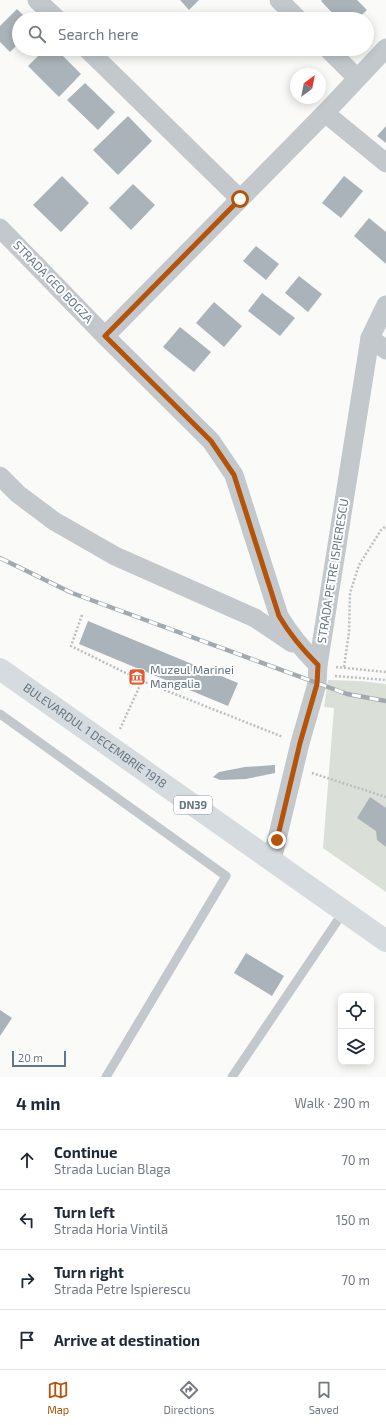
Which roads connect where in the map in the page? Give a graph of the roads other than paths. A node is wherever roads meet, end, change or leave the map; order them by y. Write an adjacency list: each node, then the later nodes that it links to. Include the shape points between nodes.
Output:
1 (37, 0): 3 (street)
2 (279, 0): 4 (street)
3 (50, 12)
4 (291, 12)
5 (386, 48): 8 (street)
6 (94, 56): 11 (street)
7 (335, 56): 8 (street)
8 (358, 78): 9 (street)
9 (325, 113): 10 (street); 11 (street)
10 (386, 163)
11 (240, 199): 14 (street)
12 (0, 228): 14 (street, STRADA GEO BOGZA)
13 (386, 305): 15 (street, STRADA PETRE ISPIERESCU)
14 (105, 336): 18 (street, STRADA GEO BOGZA, via 211,441 234,475 279,616)
15 (370, 338): 16 (street); 19 (street, STRADA PETRE ISPIERESCU)
16 (386, 350)
17 (0, 476): 18 (street, via 18,494 54,521 115,556 255,618)
18 (302, 650): 19 (street)
19 (318, 665): 22 (street, STRADA PETRE ISPIERESCU, via 317,684)
20 (0, 669): 22 (highway, BULEVARDUL 1 DECEMBRIE 1918 / DN39)
21 (0, 714): 25 (lane, via 226,876)
22 (272, 860): 23 (highway, BULEVARDUL 1 DECEMBRIE 1918 / DN39)
23 (344, 911): 24 (highway, BULEVARDUL 1 DECEMBRIE 1918 / DN39); 26 (lane)
24 (386, 941)
25 (106, 1077)
26 (232, 1077)

